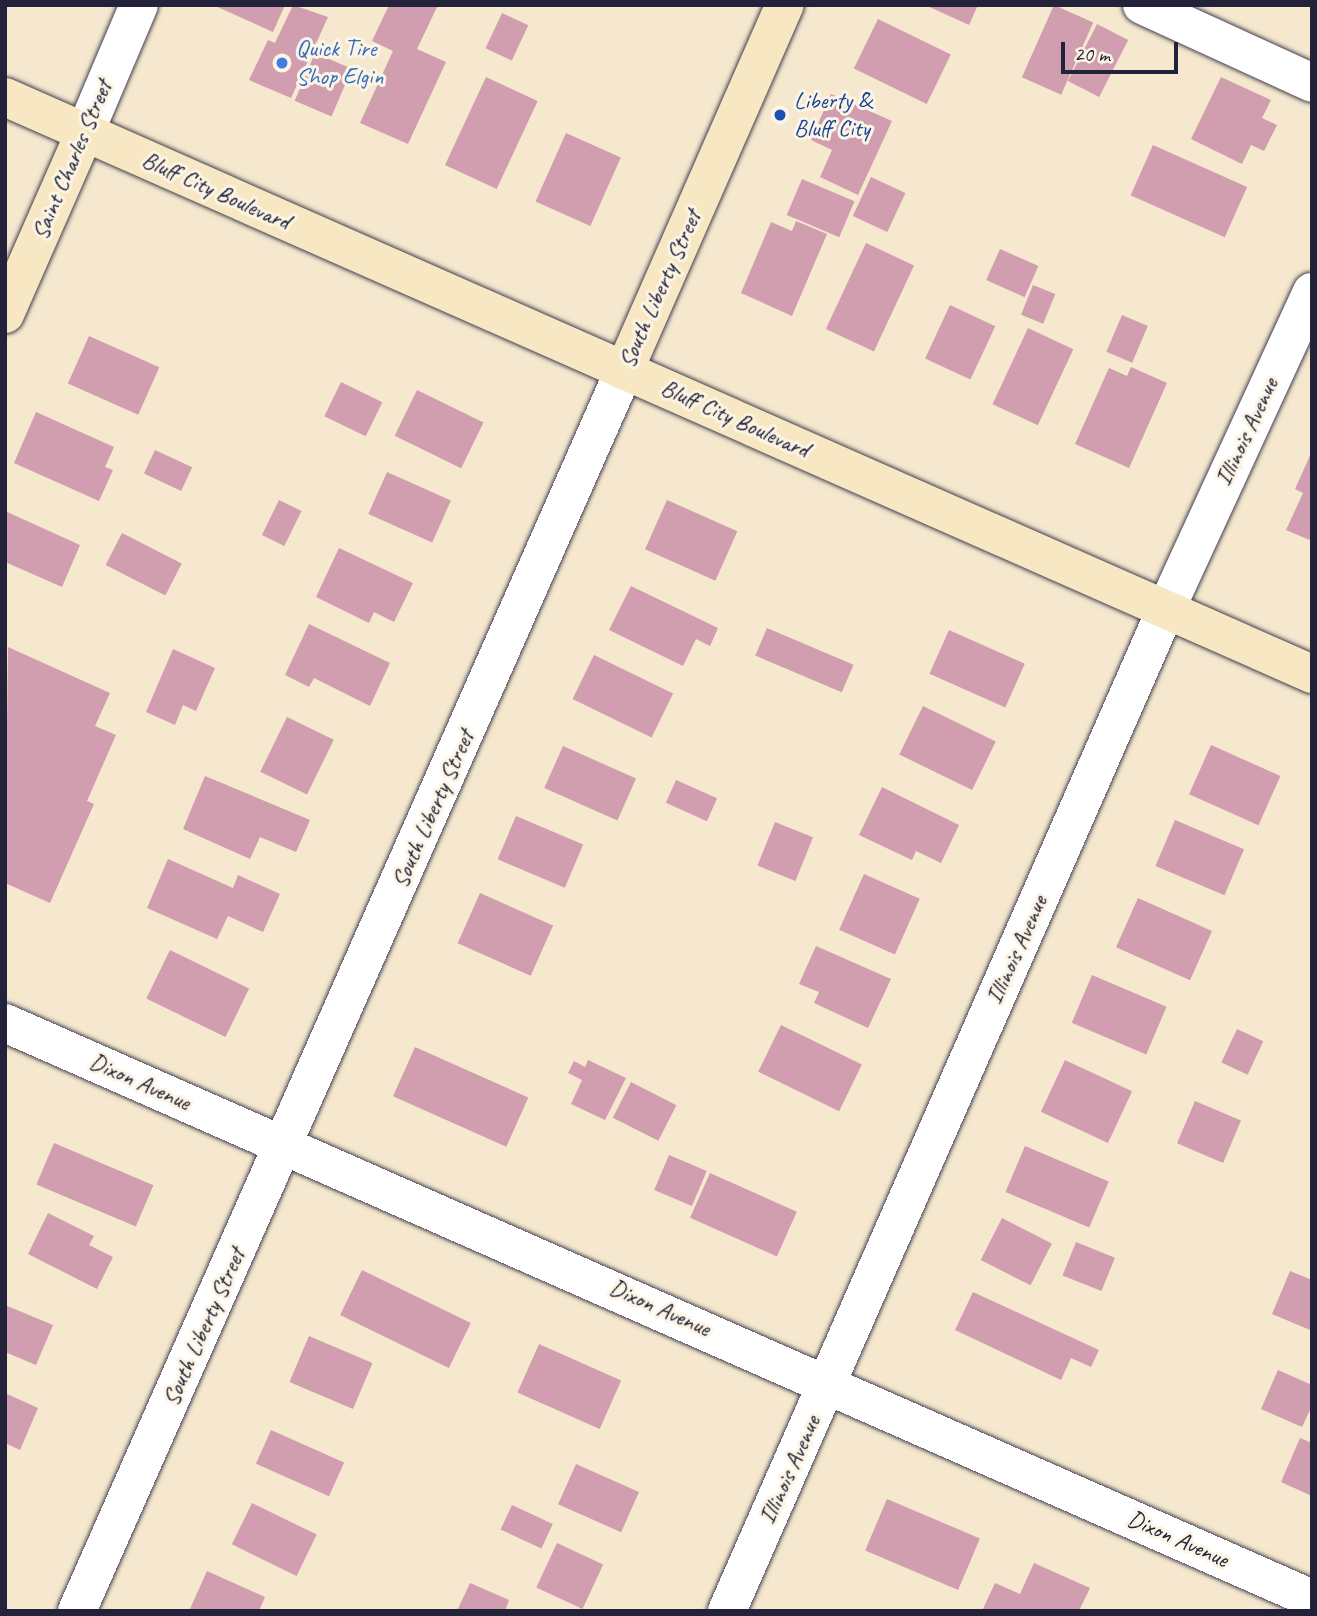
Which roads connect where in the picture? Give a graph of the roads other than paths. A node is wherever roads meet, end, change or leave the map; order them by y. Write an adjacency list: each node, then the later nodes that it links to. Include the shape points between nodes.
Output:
1 (139, 5): 6 (street, Saint Charles Street)
2 (785, 5): 9 (main road, South Liberty Street)
3 (1142, 5): 4 (street)
4 (1312, 83)
5 (5, 97): 6 (main road, Bluff City Boulevard)
6 (85, 132): 8 (main road, Saint Charles Street); 9 (main road, Bluff City Boulevard)
7 (1312, 292): 10 (street, Illinois Avenue)
8 (5, 314)
9 (624, 371): 10 (main road, Bluff City Boulevard); 13 (street, South Liberty Street)
10 (1166, 609): 11 (main road, Bluff City Boulevard); 14 (street, Illinois Avenue)
11 (1312, 674)
12 (5, 1023): 13 (street, Dixon Avenue)
13 (286, 1144): 14 (street, Dixon Avenue); 16 (street, South Liberty Street)
14 (828, 1382): 15 (street, Dixon Avenue); 17 (street, Illinois Avenue)
15 (1312, 1599)
16 (77, 1611)
17 (727, 1611)

